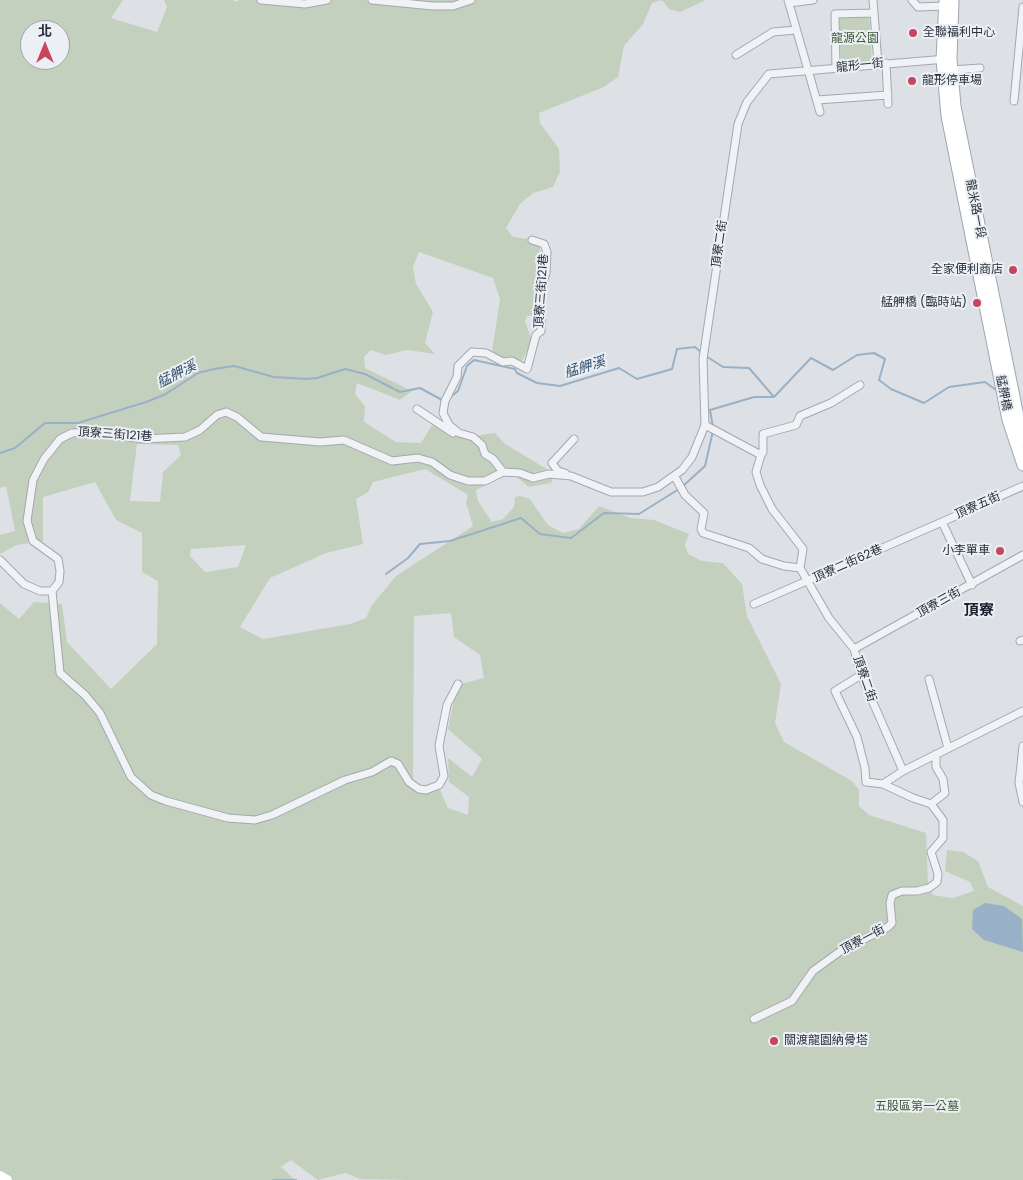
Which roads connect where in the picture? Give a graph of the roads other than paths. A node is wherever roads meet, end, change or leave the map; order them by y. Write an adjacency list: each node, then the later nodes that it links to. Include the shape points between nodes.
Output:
1 (261, 0): 2 (street, via 305,4)
2 (327, 0)
3 (372, 0): 4 (street, via 433,6 453,6)
4 (471, 0)
5 (812, 0): 8 (street)
6 (873, 0): 11 (street)
7 (912, 0): 9 (street, via 918,6)
8 (788, 1): 12 (street)
9 (948, 2): 15 (main road, 龍米路一段)
10 (1023, 6): 23 (street)
11 (874, 13): 16 (street); 17 (street, via 835,14)
12 (796, 30): 13 (street, via 773,32); 19 (street)
13 (736, 55)
14 (886, 63): 15 (street, 龍形一街); 16 (street, 龍形一街); 21 (street)
15 (948, 63): 18 (street, 龍形一街); 27 (main road, 龍米路一段, via 947,116); 30 (main road, 龍米路一段)
16 (878, 64): 17 (street, 龍形一街)
17 (836, 68): 19 (street, 龍形一街)
18 (980, 68)
19 (807, 71): 20 (street, 龍形一街); 22 (street)
20 (769, 74): 31 (street, 頂寮二街, via 747,102 738,124 703,359)
21 (888, 95): 22 (street); 24 (street)
22 (817, 100): 25 (street)
23 (1014, 101)
24 (888, 104)
25 (820, 112)
26 (532, 240): 32 (street, 頂寮三街121巷, via 544,244 548,252 541,287 541,331 536,335 527,369 512,361 503,362 486,353 472,352 458,366 443,413 449,425)
27 (998, 366): 30 (main road, 艋舺橋)
28 (860, 385): 35 (street, 頂寮二街, via 831,403 800,416 796,425 763,434)
29 (417, 409): 32 (street, via 445,429)
30 (1014, 421): 34 (main road, 龍米路一段); 36 (main road, 龍米路一段)
31 (705, 424): 35 (street); 39 (street, 頂寮二街, via 692,457)
32 (459, 433): 37 (street, 頂寮三街121巷, via 473,437)
33 (574, 439): 38 (street, via 552,464 558,471)
34 (1023, 441)
35 (761, 455): 44 (street, 頂寮二街, via 756,472 760,485 772,509 803,549)
36 (1023, 466)
37 (503, 472): 38 (street, via 533,478 549,474); 47 (street, 頂寮三街121巷, via 485,481 468,481 450,475 432,462 418,458 392,461 344,440 320,442 261,437 226,412 185,436 143,439 94,432 72,433 60,439 44,459 33,480 28,500 30,534 44,550 58,559 59,582)
38 (571, 476): 39 (street, via 611,492 643,492)
39 (677, 479): 44 (street, via 685,496 704,513 703,533 749,548 762,559)
40 (1023, 486): 41 (street, 頂寮五街)
41 (942, 522): 45 (street, 頂寮二街62巷); 46 (street, 頂寮五街)
42 (1023, 555): 46 (street, 頂寮三街)
43 (0, 560): 47 (street, via 24,584 40,591)
44 (800, 568): 45 (street, 頂寮二街)
45 (808, 582): 48 (street, 頂寮二街62巷); 49 (street, 頂寮二街, via 829,618)
46 (972, 585): 49 (street, 頂寮三街)
47 (52, 591): 52 (street, via 60,673 100,713 132,777 151,795 228,818 255,820 272,815 391,761 398,764 409,782 419,789 439,785 444,776 439,746 447,705)
48 (754, 604)
49 (854, 650): 50 (street, 頂寮二街)
50 (861, 675): 57 (street, 頂寮二街); 58 (street, via 835,691 857,737 866,782)
51 (929, 679): 55 (street)
52 (458, 684)
53 (1023, 711): 55 (street)
54 (1023, 746): 59 (street, via 1019,783)
55 (948, 748): 56 (street)
56 (936, 754): 57 (street); 60 (street, via 936,767 943,779 945,793)
57 (903, 771): 58 (street)
58 (883, 784): 60 (street)
59 (1023, 802)
60 (932, 804): 61 (street, 頂寮一街, via 944,820 943,838 931,852 938,874 937,882 930,888 917,892 902,891 892,896 892,923 888,927 842,950 813,971 792,1001)
61 (754, 1019)
62 (0, 1176): 63 (street)
63 (7, 1180)

